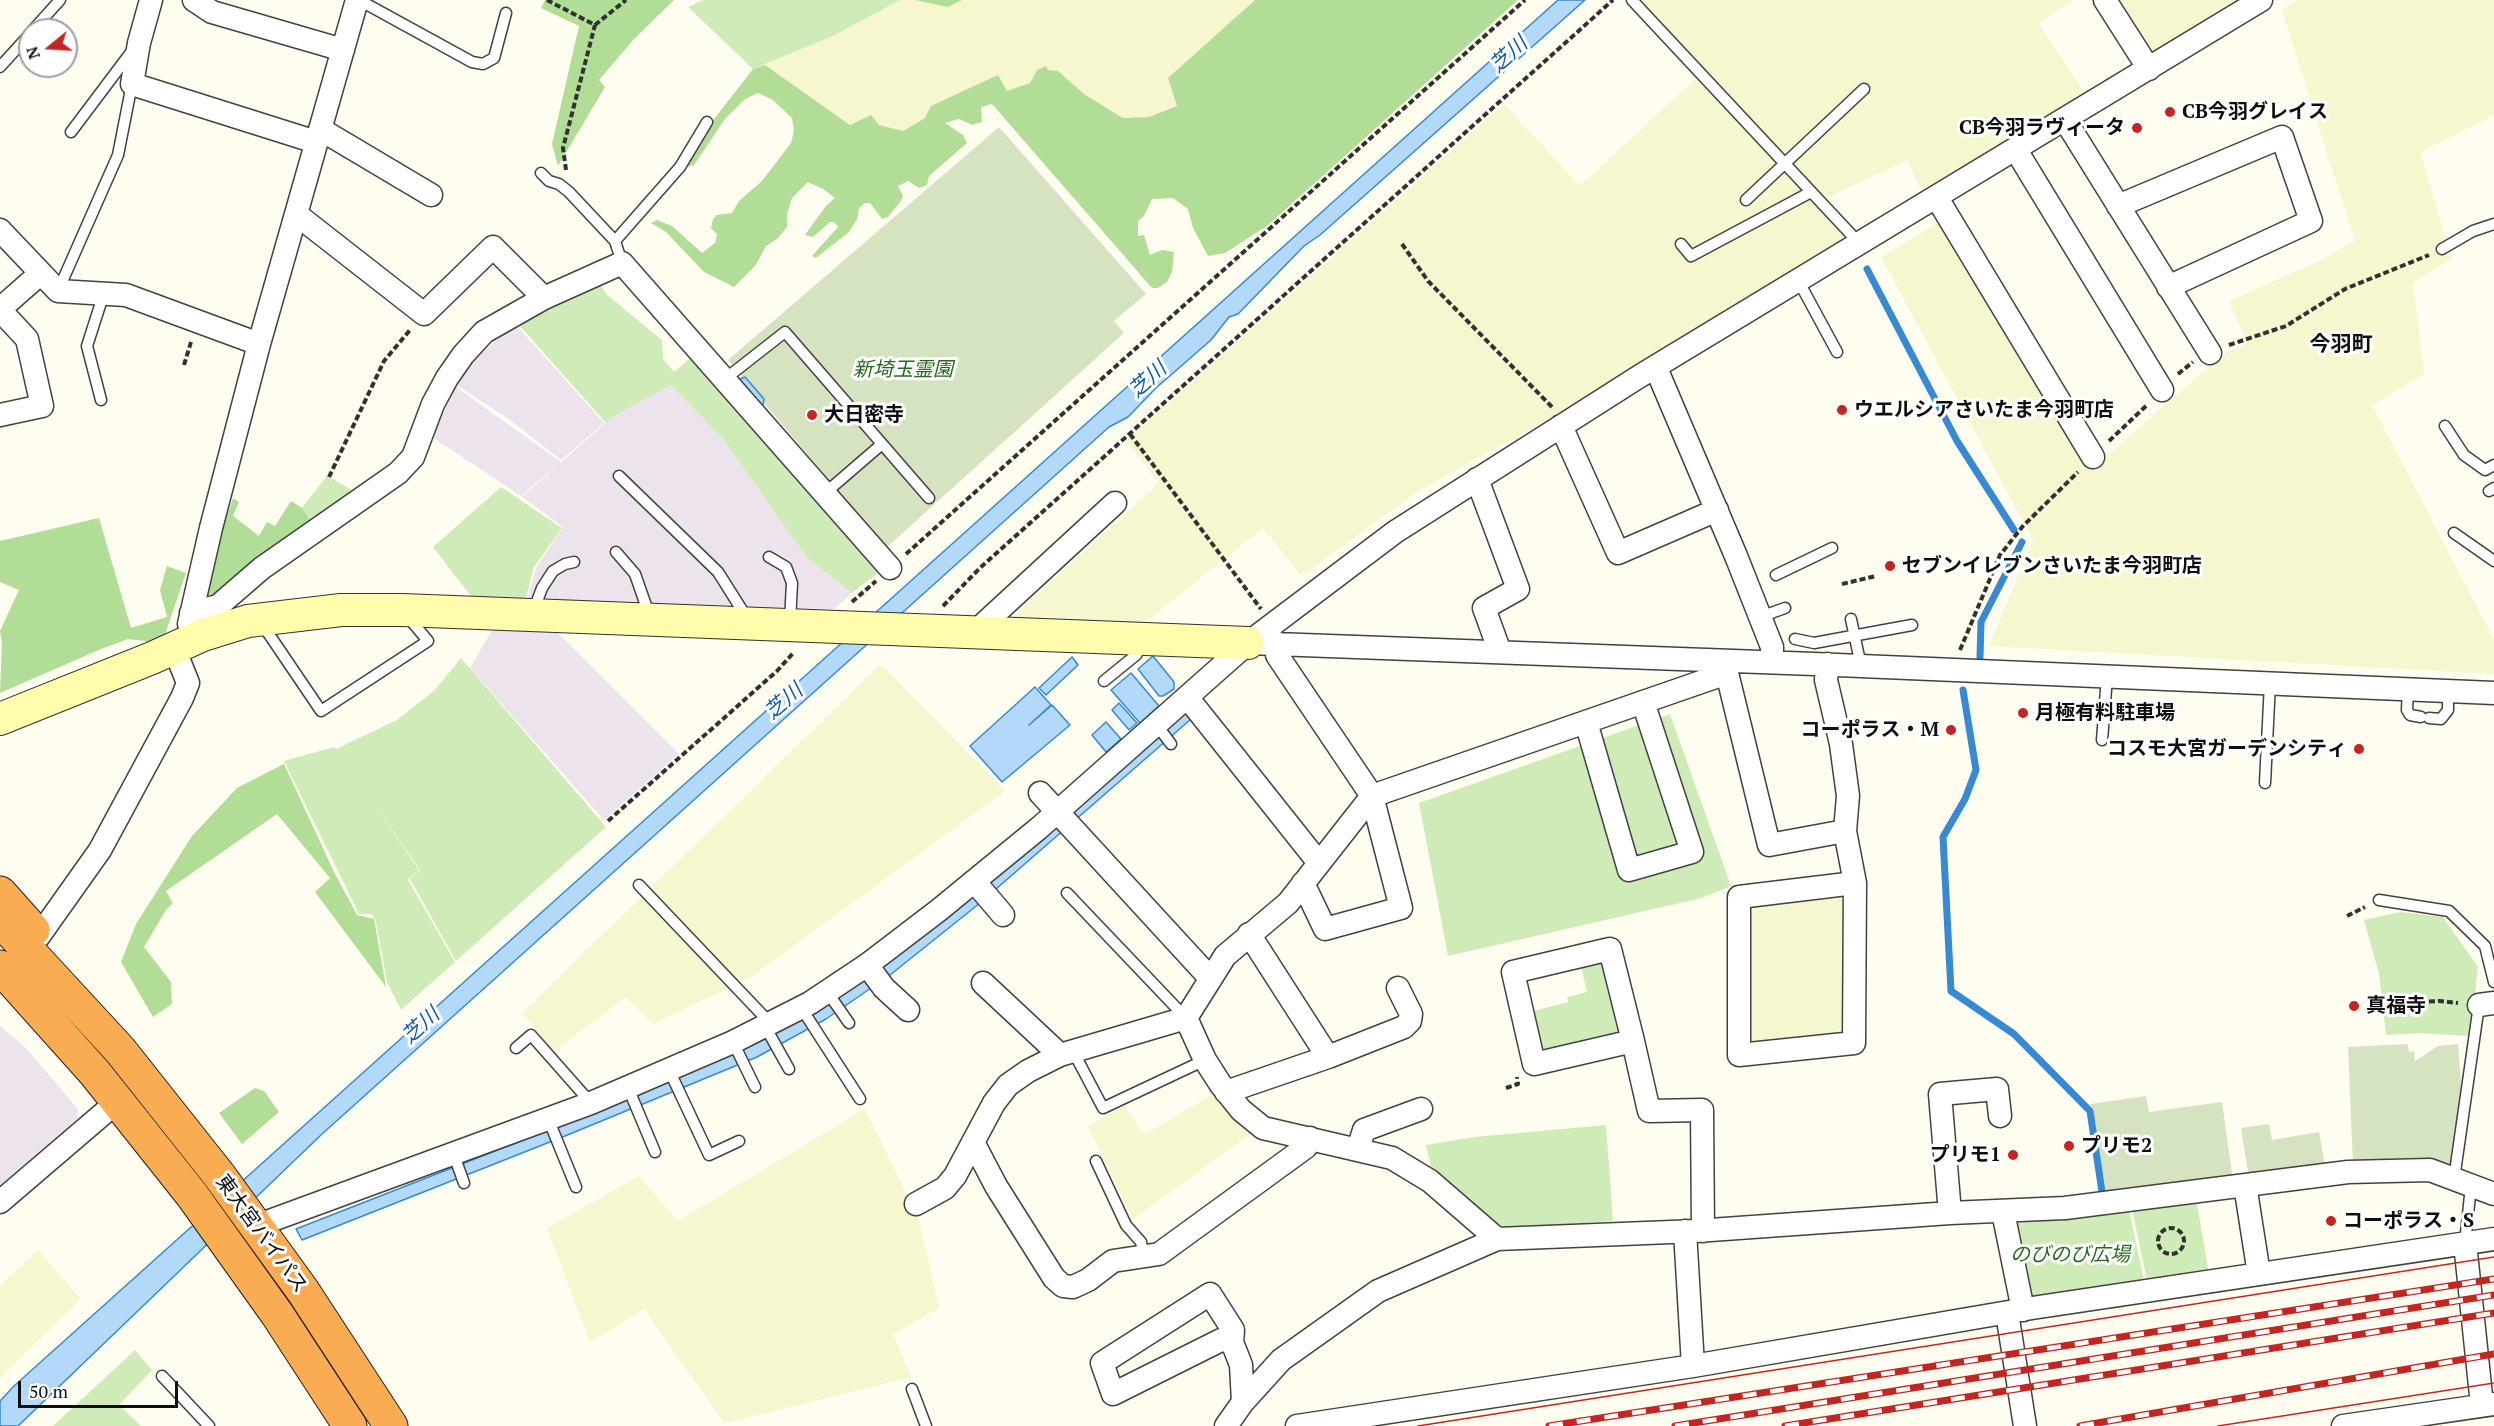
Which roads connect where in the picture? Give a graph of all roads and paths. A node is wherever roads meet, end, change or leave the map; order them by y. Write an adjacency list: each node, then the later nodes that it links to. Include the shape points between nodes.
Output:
1 (60, 0): 13 (lane)
2 (151, 0): 15 (street)
3 (358, 0): 12 (lane, via 472,62 483,64 494,58); 17 (street)
4 (547, 0): 14 (path)
5 (626, 0): 14 (path)
6 (1525, 0): 80 (path)
7 (1613, 0): 63 (path)
8 (1632, 0): 27 (lane)
9 (2105, 0): 19 (street)
10 (2261, 0): 19 (street)
11 (203, 2): 17 (street, via 212,12)
12 (506, 13)
13 (44, 18)
14 (595, 25): 29 (path, via 563,148)
15 (138, 43): 20 (street); 24 (lane)
16 (18, 47): 18 (lane)
17 (343, 50): 25 (street)
18 (0, 67)
19 (2149, 69): 22 (street)
20 (132, 84): 25 (street); 47 (lane, via 118,155)
21 (1864, 89): 27 (lane)
22 (2065, 120): 26 (street); 34 (street)
23 (707, 122): 38 (lane, via 680,167)
24 (71, 132)
25 (318, 136): 31 (street); 35 (street)
26 (2016, 150): 32 (street); 58 (street)
27 (1785, 164): 30 (lane); 33 (lane)
28 (541, 173): 29 (lane)
29 (569, 192): 38 (lane)
30 (1811, 192): 40 (lane, via 1691,256); 41 (lane)
31 (431, 195)
32 (1937, 198): 41 (street); 65 (street)
33 (1746, 200)
34 (2118, 206): 46 (street); 46 (street, via 2282,137 2311,220)
35 (296, 214): 51 (street); 53 (street)
36 (2494, 224): 42 (lane)
37 (0, 230): 44 (street)
38 (615, 241): 43 (lane)
39 (1402, 244): 61 (path, via 1428,281)
40 (1681, 244)
41 (1860, 244): 45 (street)
42 (2442, 249): 52 (path, via 2345,289)
43 (622, 263): 49 (street); 57 (street)
44 (41, 273): 47 (street); 50 (street)
45 (1799, 282): 54 (lane); 56 (street)
46 (2168, 287): 55 (street)
47 (58, 291): 48 (street)
48 (104, 293): 53 (street, via 126,295); 59 (lane, via 87,346)
49 (544, 298): 51 (street, via 493,247); 86 (street, via 484,332 463,355 433,404 413,457 398,473 262,568 218,606)
50 (0, 309): 60 (street, via 27,339 42,406)
51 (424, 314): 68 (path, via 384,361)
52 (2301, 317)
53 (259, 344): 86 (street)
54 (1837, 352)
55 (2210, 353)
56 (1656, 368): 61 (street); 73 (street)
57 (725, 378): 64 (lane, via 785,332); 70 (street)
58 (2162, 390)
59 (101, 400)
60 (0, 415)
61 (1564, 424): 69 (street); 73 (street, via 1618,553)
62 (2445, 426): 66 (lane, via 2464,455 2485,470)
63 (1130, 434): 95 (path, via 980,568); 98 (path)
64 (882, 444): 70 (lane); 71 (lane)
65 (2093, 457)
66 (2494, 465)
67 (619, 476): 92 (lane, via 718,572)
68 (329, 477)
69 (1477, 479): 98 (street, via 1395,532); 102 (street, via 1518,589 1484,608)
70 (824, 494): 80 (street)
71 (929, 498)
72 (1115, 503): 96 (street)
73 (1717, 510): 88 (street)
74 (2454, 533): 78 (lane)
75 (1832, 548): 81 (lane)
76 (616, 552): 91 (lane, via 635,574)
77 (769, 557): 94 (lane, via 786,567)
78 (2494, 561)
79 (574, 562): 87 (lane, via 553,571)
80 (890, 568): 94 (path)
81 (1776, 575)
82 (1876, 576): 83 (path)
83 (1842, 584)
84 (1785, 608): 88 (lane)
85 (402, 610): 87 (street); 89 (street, via 341,610); 89 (lane, via 428,641 321,711)
86 (191, 613): 101 (street)
87 (532, 615): 91 (street)
88 (1760, 617): 104 (street, via 1772,647)
89 (259, 619): 101 (street)
90 (1851, 619): 97 (lane)
91 (651, 620): 92 (street)
92 (751, 624): 94 (street)
93 (1912, 625): 97 (lane)
94 (814, 626): 95 (street); 126 (path, via 777,671)
95 (918, 630): 96 (street)
96 (975, 632): 99 (street)
97 (1856, 636): 103 (lane); 105 (lane)
98 (1265, 637): 99 (street); 102 (street); 113 (street); 124 (street)
99 (1147, 639): 108 (lane, via 1136,655)
100 (1795, 639): 103 (lane)
101 (170, 650): 114 (street, via 102,658); 116 (street); 119 (street, via 121,694); 140 (street, via 188,683 182,698 100,850)
102 (1500, 652): 106 (street)
103 (1818, 657): 104 (street); 105 (street); 127 (street, via 1841,744 1848,796)
104 (1772, 662): 106 (street)
105 (1861, 666): 107 (street)
106 (1725, 667): 115 (street); 127 (street, via 1769,845)
107 (2107, 677): 109 (street); 120 (lane)
108 (1104, 681)
109 (2270, 684): 110 (street); 122 (lane)
110 (2408, 689): 111 (street); 111 (lane, via 2407,710 2410,715 2425,718 2441,718 2448,710)
111 (2448, 691): 112 (street)
112 (2494, 693)
113 (1187, 697): 118 (street); 128 (street)
114 (0, 700)
115 (1643, 702): 117 (street); 117 (street, via 1692,852 1629,870)
116 (0, 719)
117 (1586, 722): 124 (street)
118 (1156, 724): 121 (lane); 125 (street)
119 (0, 739)
120 (2102, 740)
121 (1171, 744)
122 (2265, 783)
123 (1040, 793): 125 (street)
124 (1371, 796): 128 (street); 130 (street, via 1401,908 1325,929)
125 (1056, 813): 129 (street); 143 (street)
126 (608, 821)
127 (1845, 831): 131 (street)
128 (1319, 863): 130 (street)
129 (975, 882): 136 (street); 141 (street)
130 (1303, 883): 139 (street, via 1288,903)
131 (1855, 883): 131 (street, via 1854,1043 1739,1055 1739,897)
132 (639, 885): 155 (lane)
133 (0, 893): 140 (highway, 東大宮バイパス)
134 (1067, 893): 153 (lane)
135 (2379, 900): 137 (path); 144 (lane, via 2449,911 2485,946)
136 (999, 910)
137 (2347, 916)
138 (0, 920): 159 (highway, 東大宮バイパス)
139 (1249, 934): 143 (street, via 1225,956); 161 (street)
140 (39, 936): 159 (highway, 東大宮バイパス)
141 (867, 964): 147 (street); 152 (street, via 884,988)
142 (0, 967): 165 (highway, 東大宮バイパス)
143 (1210, 978): 153 (street)
144 (2494, 982)
145 (983, 983): 160 (street)
146 (1398, 988): 161 (street, via 1411,1014 1404,1027)
147 (828, 992): 151 (street); 154 (lane)
148 (0, 994): 165 (highway, 東大宮バイパス)
149 (2393, 1004): 150 (path)
150 (2487, 1004): 182 (lane)
151 (801, 1008): 155 (street); 169 (lane)
152 (908, 1010)
153 (1186, 1018): 160 (street); 162 (street)
154 (847, 1020)
155 (767, 1026): 157 (street); 163 (lane)
156 (1633, 1041): 156 (street, via 1610,949 1513,972 1534,1064); 192 (street, via 1649,1111 1702,1110)
157 (734, 1043): 164 (street); 166 (lane)
158 (516, 1048): 171 (lane, via 531,1035)
159 (120, 1050): 191 (highway, 東大宮バイパス)
160 (1067, 1053): 162 (lane, via 1103,1108); 177 (street, via 1008,1085)
161 (1328, 1057): 168 (street)
162 (1205, 1060): 168 (street)
163 (789, 1069)
164 (670, 1071): 167 (street); 176 (lane, via 709,1155)
165 (95, 1073): 170 (highway, 東大宮バイパス)
166 (755, 1087)
167 (629, 1089): 171 (street); 179 (lane)
168 (1226, 1092): 175 (street, via 1263,1128)
169 (860, 1099)
170 (118, 1101): 187 (street); 209 (highway, 東大宮バイパス, via 233,1251)
171 (591, 1103): 174 (street)
172 (1421, 1109): 178 (street, via 1364,1130)
173 (2000, 1116): 190 (street, via 1997,1089 1940,1094)
174 (548, 1120): 180 (street); 185 (lane)
175 (1310, 1137): 178 (street); 197 (street, via 1306,1147 1159,1254)
176 (739, 1141)
177 (973, 1142): 188 (street, via 945,1188); 197 (street, via 1048,1269 1064,1286 1073,1287 1088,1280 1113,1262)
178 (1358, 1149): 193 (street, via 1392,1158 1430,1181)
179 (655, 1152)
180 (454, 1156): 183 (lane); 191 (street)
181 (1096, 1161): 197 (lane, via 1126,1225 1141,1242)
182 (2462, 1182): 184 (street, via 2430,1170 2348,1172); 186 (street); 195 (lane)
183 (464, 1183)
184 (2245, 1185): 189 (street); 198 (street)
185 (576, 1187)
186 (2494, 1194)
187 (0, 1202)
188 (916, 1204)
189 (2003, 1212): 190 (street); 199 (street)
190 (1950, 1213): 192 (street)
191 (256, 1226): 210 (highway, 東大宮バイパス)
192 (1694, 1231): 193 (street); 201 (street)
193 (1497, 1239): 204 (street, via 1378,1291 1281,1360)
194 (2494, 1239): 195 (street)
195 (2465, 1243): 198 (street); 205 (street)
196 (2178, 1252): 196 (path, via 2170,1254 2160,1247 2158,1238 2166,1229 2175,1228 2184,1237 2184,1246)
197 (1144, 1256)
198 (2259, 1274): 199 (street)
199 (2015, 1311): 201 (street); 214 (street)
200 (1232, 1342): 200 (street, via 1221,1340 1113,1394 1102,1363 1210,1294 1233,1330); 204 (street, via 1241,1365)
201 (1693, 1366): 206 (street)
202 (162, 1376): 208 (lane)
203 (912, 1389): 211 (lane)
204 (1243, 1402): 212 (street)
205 (2488, 1405): 207 (street)
206 (1375, 1420): 213 (street)
207 (2382, 1423): 215 (street)
208 (209, 1426)
209 (350, 1426)
210 (391, 1426)
211 (926, 1426)
212 (1226, 1426)
213 (1297, 1426)
214 (2025, 1426)
215 (2343, 1426)

